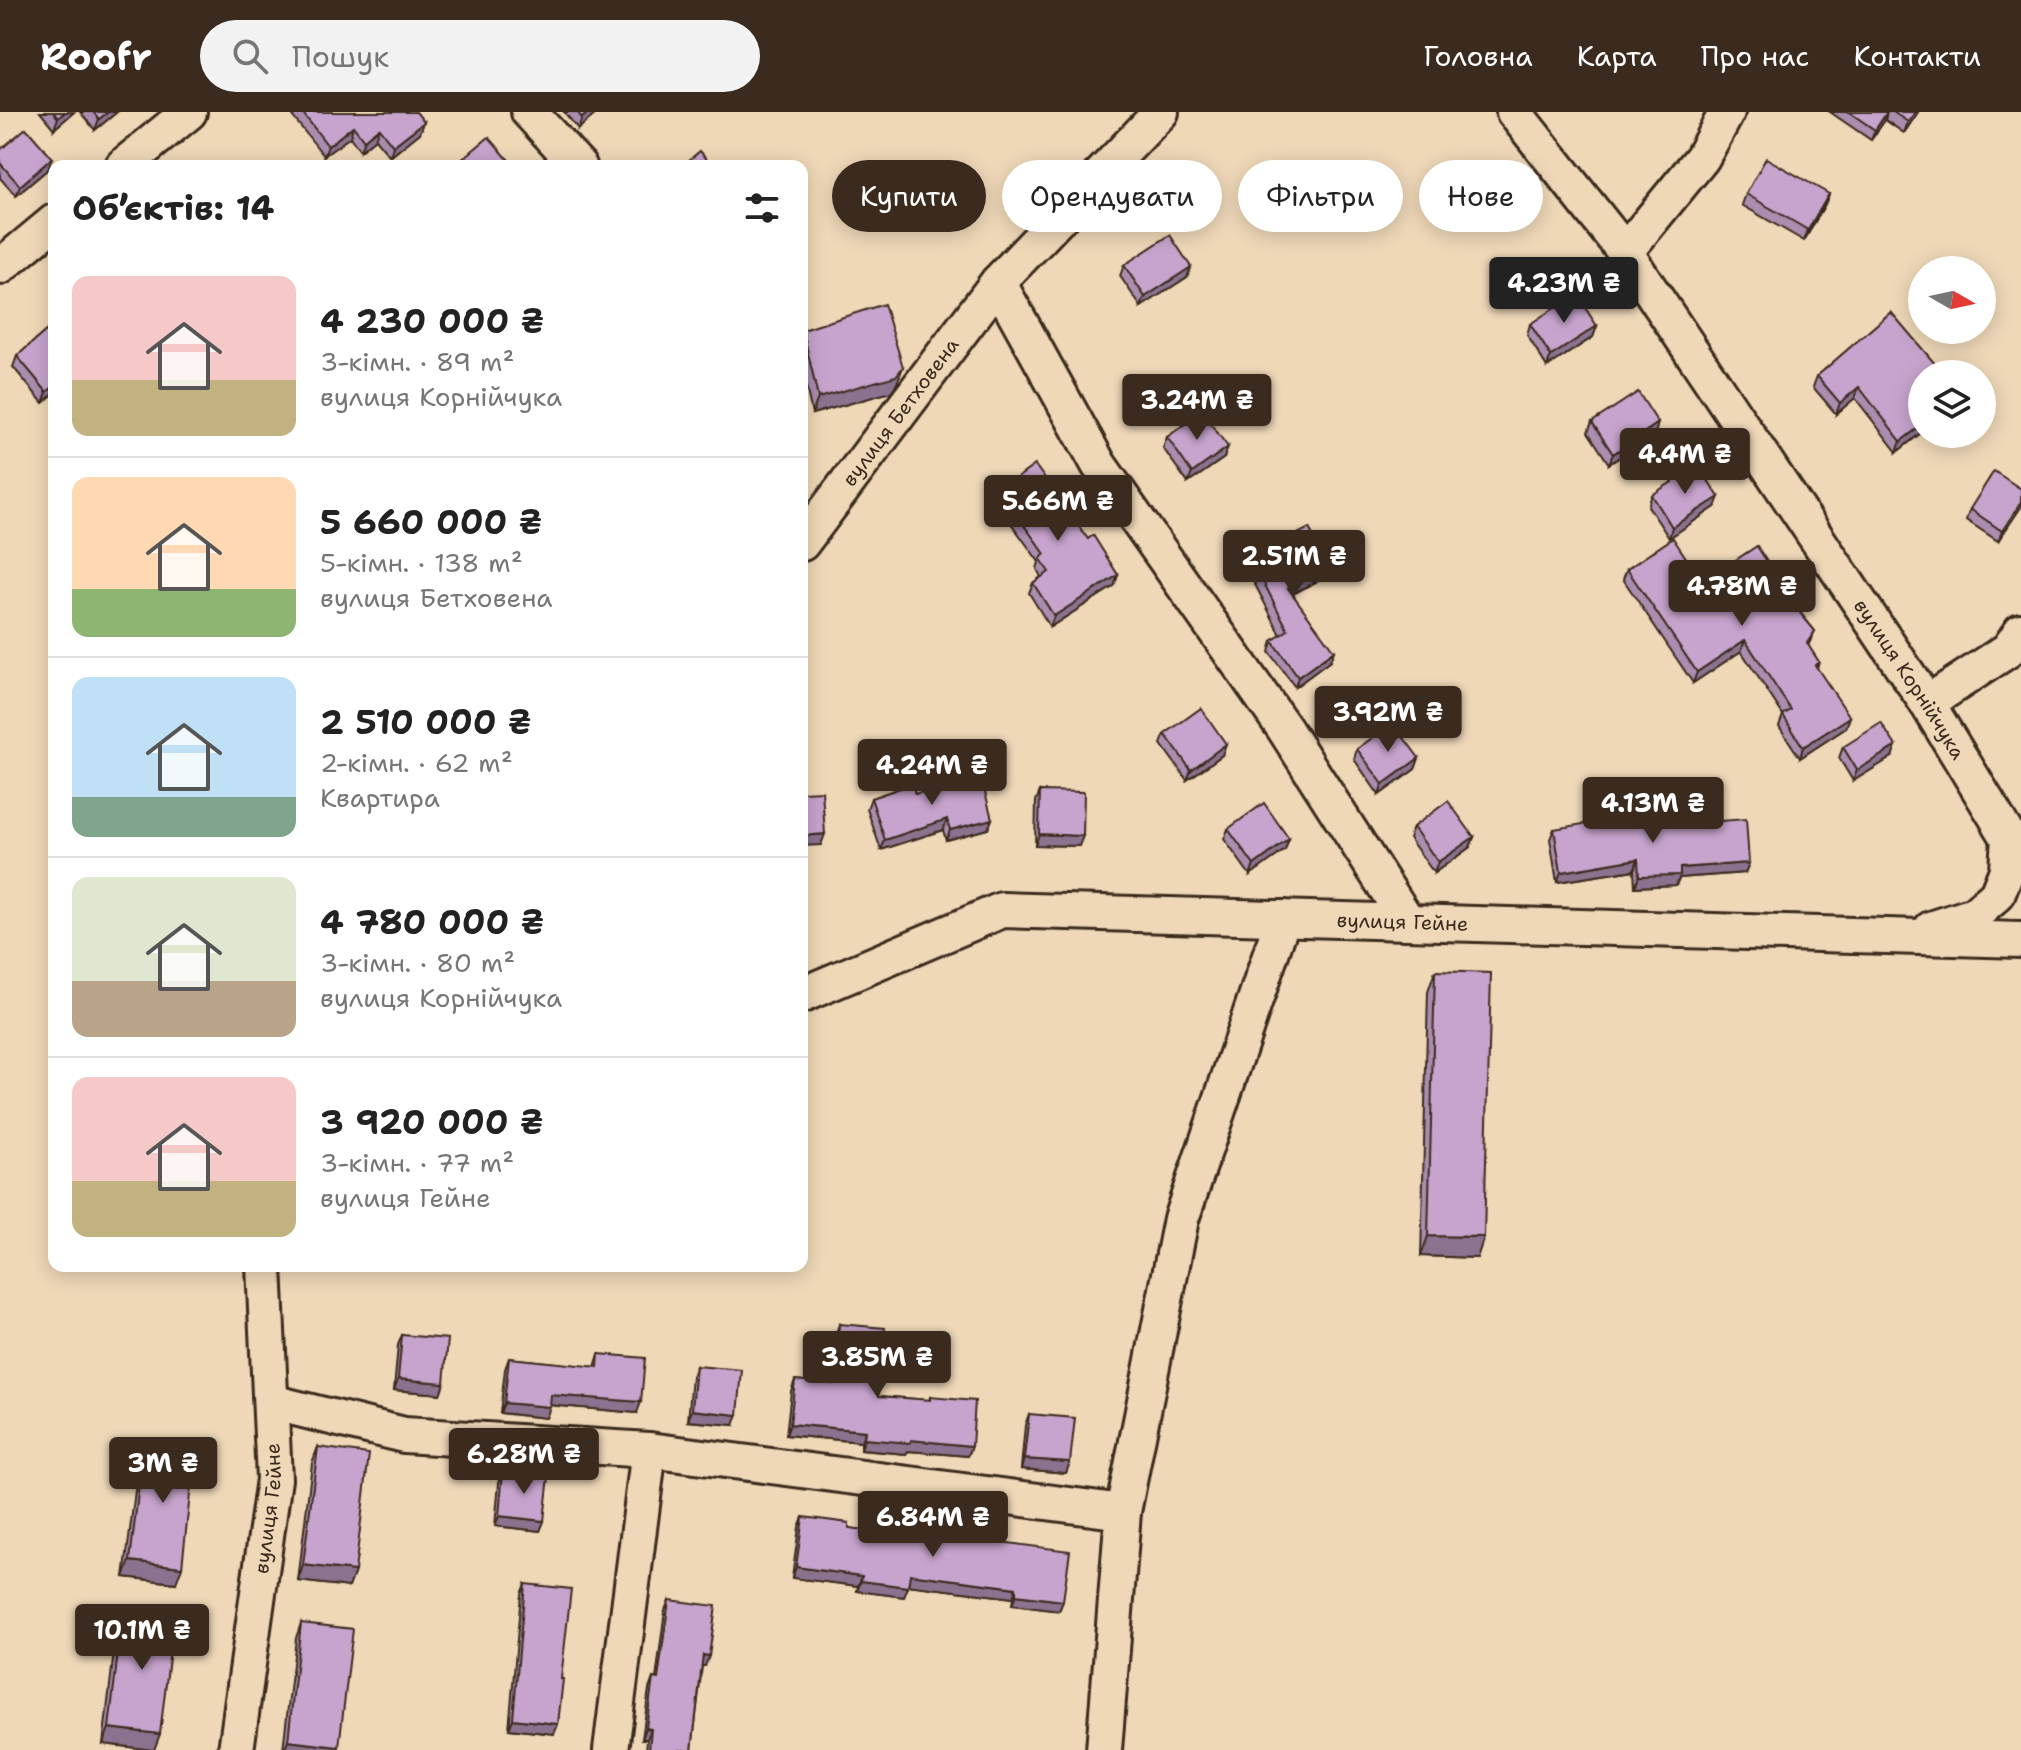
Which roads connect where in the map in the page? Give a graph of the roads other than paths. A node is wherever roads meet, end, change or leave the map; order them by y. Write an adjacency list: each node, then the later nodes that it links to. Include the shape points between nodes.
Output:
1 (189, 112): 6 (street)
2 (529, 112): 7 (street)
3 (1161, 112): 11 (street, вулиця Бетховена)
4 (1514, 112): 9 (street, вулиця Корнійчука)
5 (1727, 112): 9 (street, via 1702,158)
6 (130, 160)
7 (573, 160)
8 (48, 227): 10 (street)
9 (1625, 252): 14 (street, вулиця Корнійчука)
10 (0, 267)
11 (998, 282): 12 (street, вулиця Бетховена); 17 (street, via 1099,465 1284,728)
12 (808, 535)
13 (2021, 631): 14 (street, via 2008,650)
14 (1927, 703): 15 (street, вулиця Корнійчука)
15 (2015, 847): 18 (street, via 1997,895 1974,915)
16 (1283, 918): 17 (street, вулиця Гейне); 20 (street, вулиця Гейне, via 1002,910); 24 (street, via 1181,1219)
17 (1408, 922): 18 (street, вулиця Гейне)
18 (1908, 937): 19 (street, вулиця Гейне)
19 (2021, 940)
20 (808, 992)
21 (264, 1272): 22 (street, вулиця Гейне)
22 (271, 1402): 23 (street, via 404,1435); 25 (street, вулиця Гейне, via 274,1479)
23 (649, 1450): 24 (street); 26 (street)
24 (1123, 1512): 27 (street)
25 (236, 1750)
26 (611, 1750)
27 (1104, 1750)

